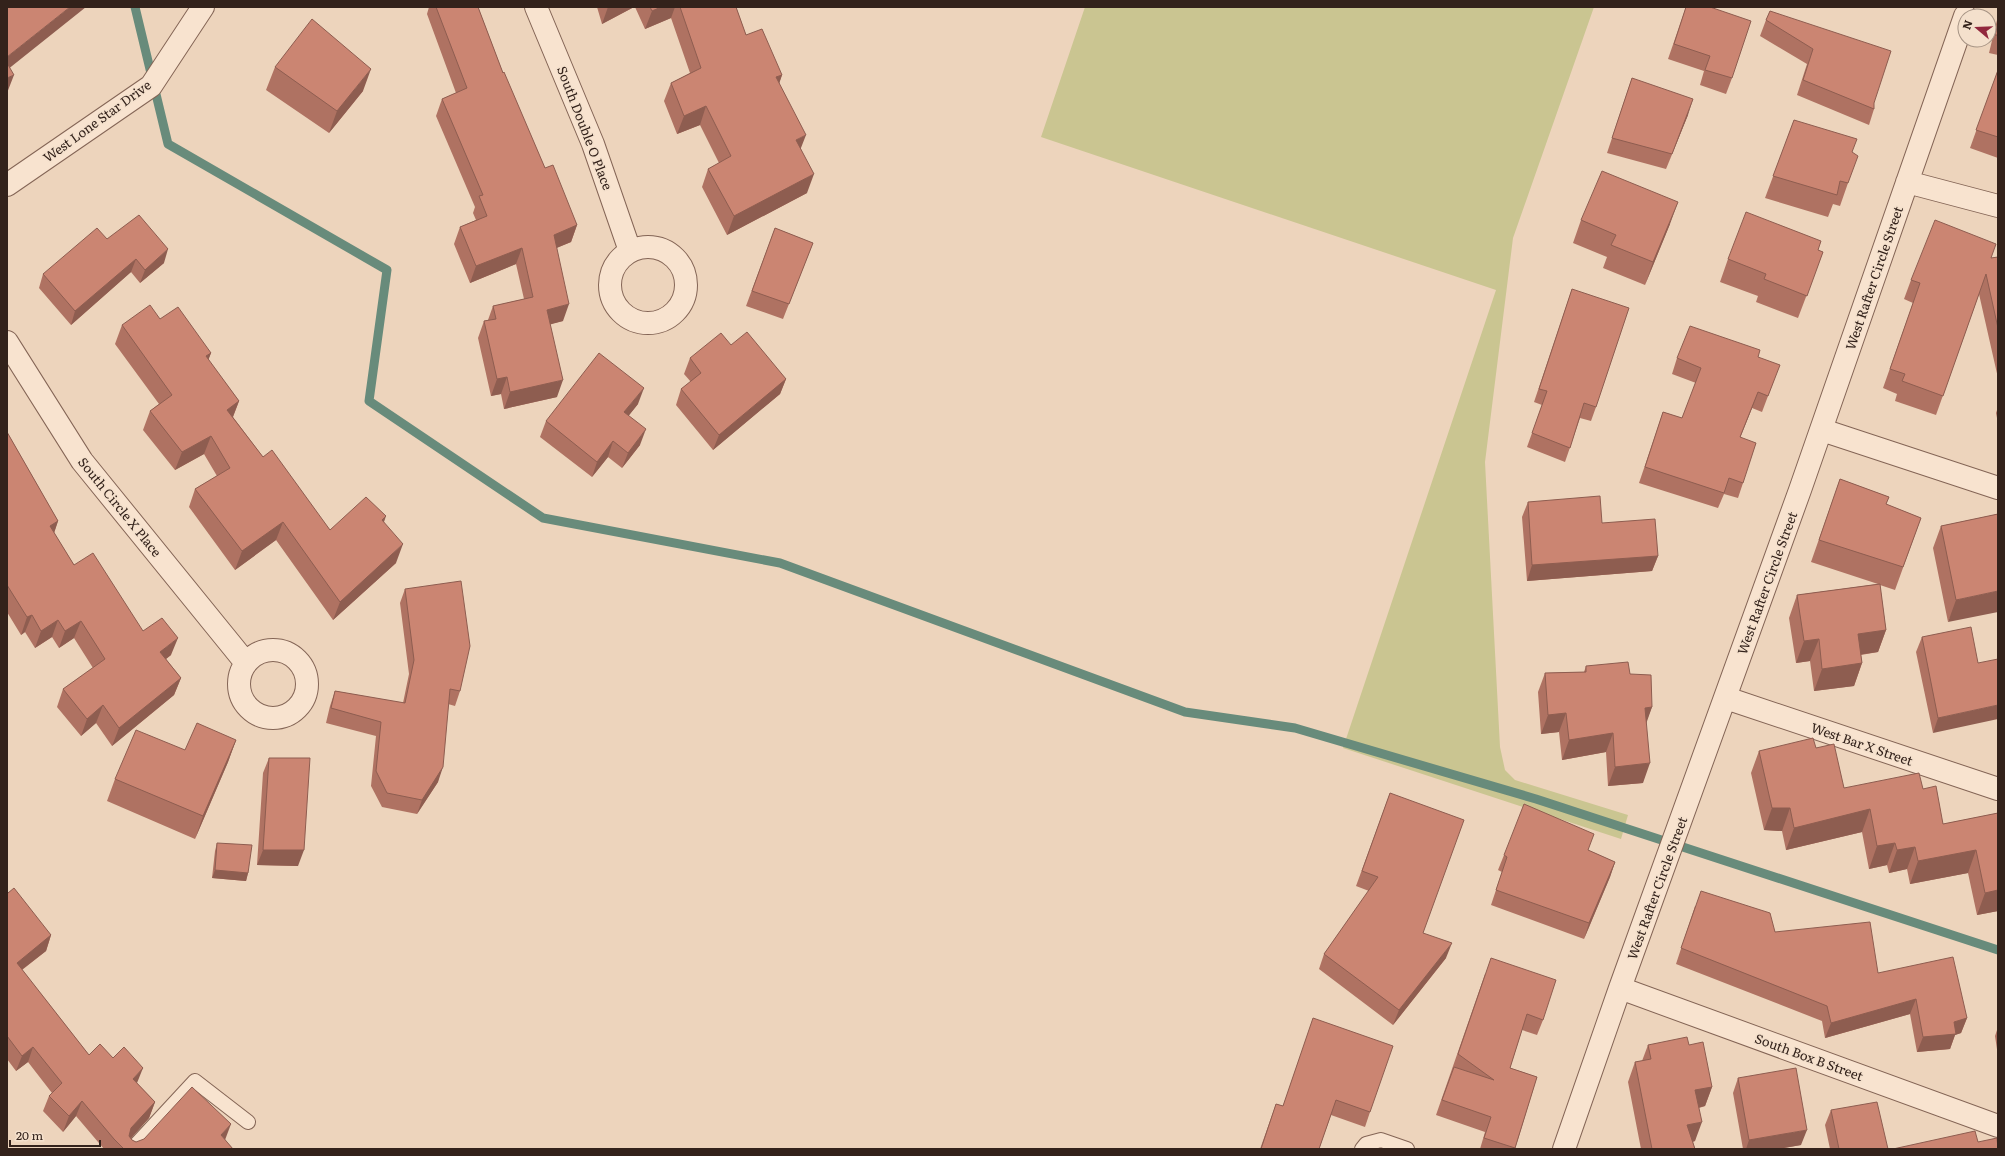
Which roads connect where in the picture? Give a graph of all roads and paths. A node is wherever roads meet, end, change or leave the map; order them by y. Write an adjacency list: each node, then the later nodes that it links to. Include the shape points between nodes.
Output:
1 (203, 7): 5 (street, West Lone Star Drive, via 151,86)
2 (536, 7): 7 (street, South Double O Place, via 593,144)
3 (1957, 39): 4 (street, West Rafter Circle Street)
4 (1907, 182): 6 (street); 9 (street, West Rafter Circle Street)
5 (7, 185)
6 (1998, 206)
7 (630, 251)
8 (7, 342): 11 (street, South Circle X Place, via 82,460)
9 (1822, 430): 10 (street); 12 (street, West Rafter Circle Street)
10 (1998, 488)
11 (246, 664)
12 (1726, 698): 13 (street, West Bar X Street); 14 (street, West Rafter Circle Street)
13 (1998, 789)
14 (1620, 988): 16 (street, South Box B Street); 20 (street, West Rafter Circle Street)
15 (248, 1122): 17 (lane, via 195,1081)
16 (1998, 1126)
17 (132, 1149)
18 (1362, 1149): 19 (lane, via 1366,1144 1381,1140)
19 (1407, 1149)
20 (1564, 1149)

